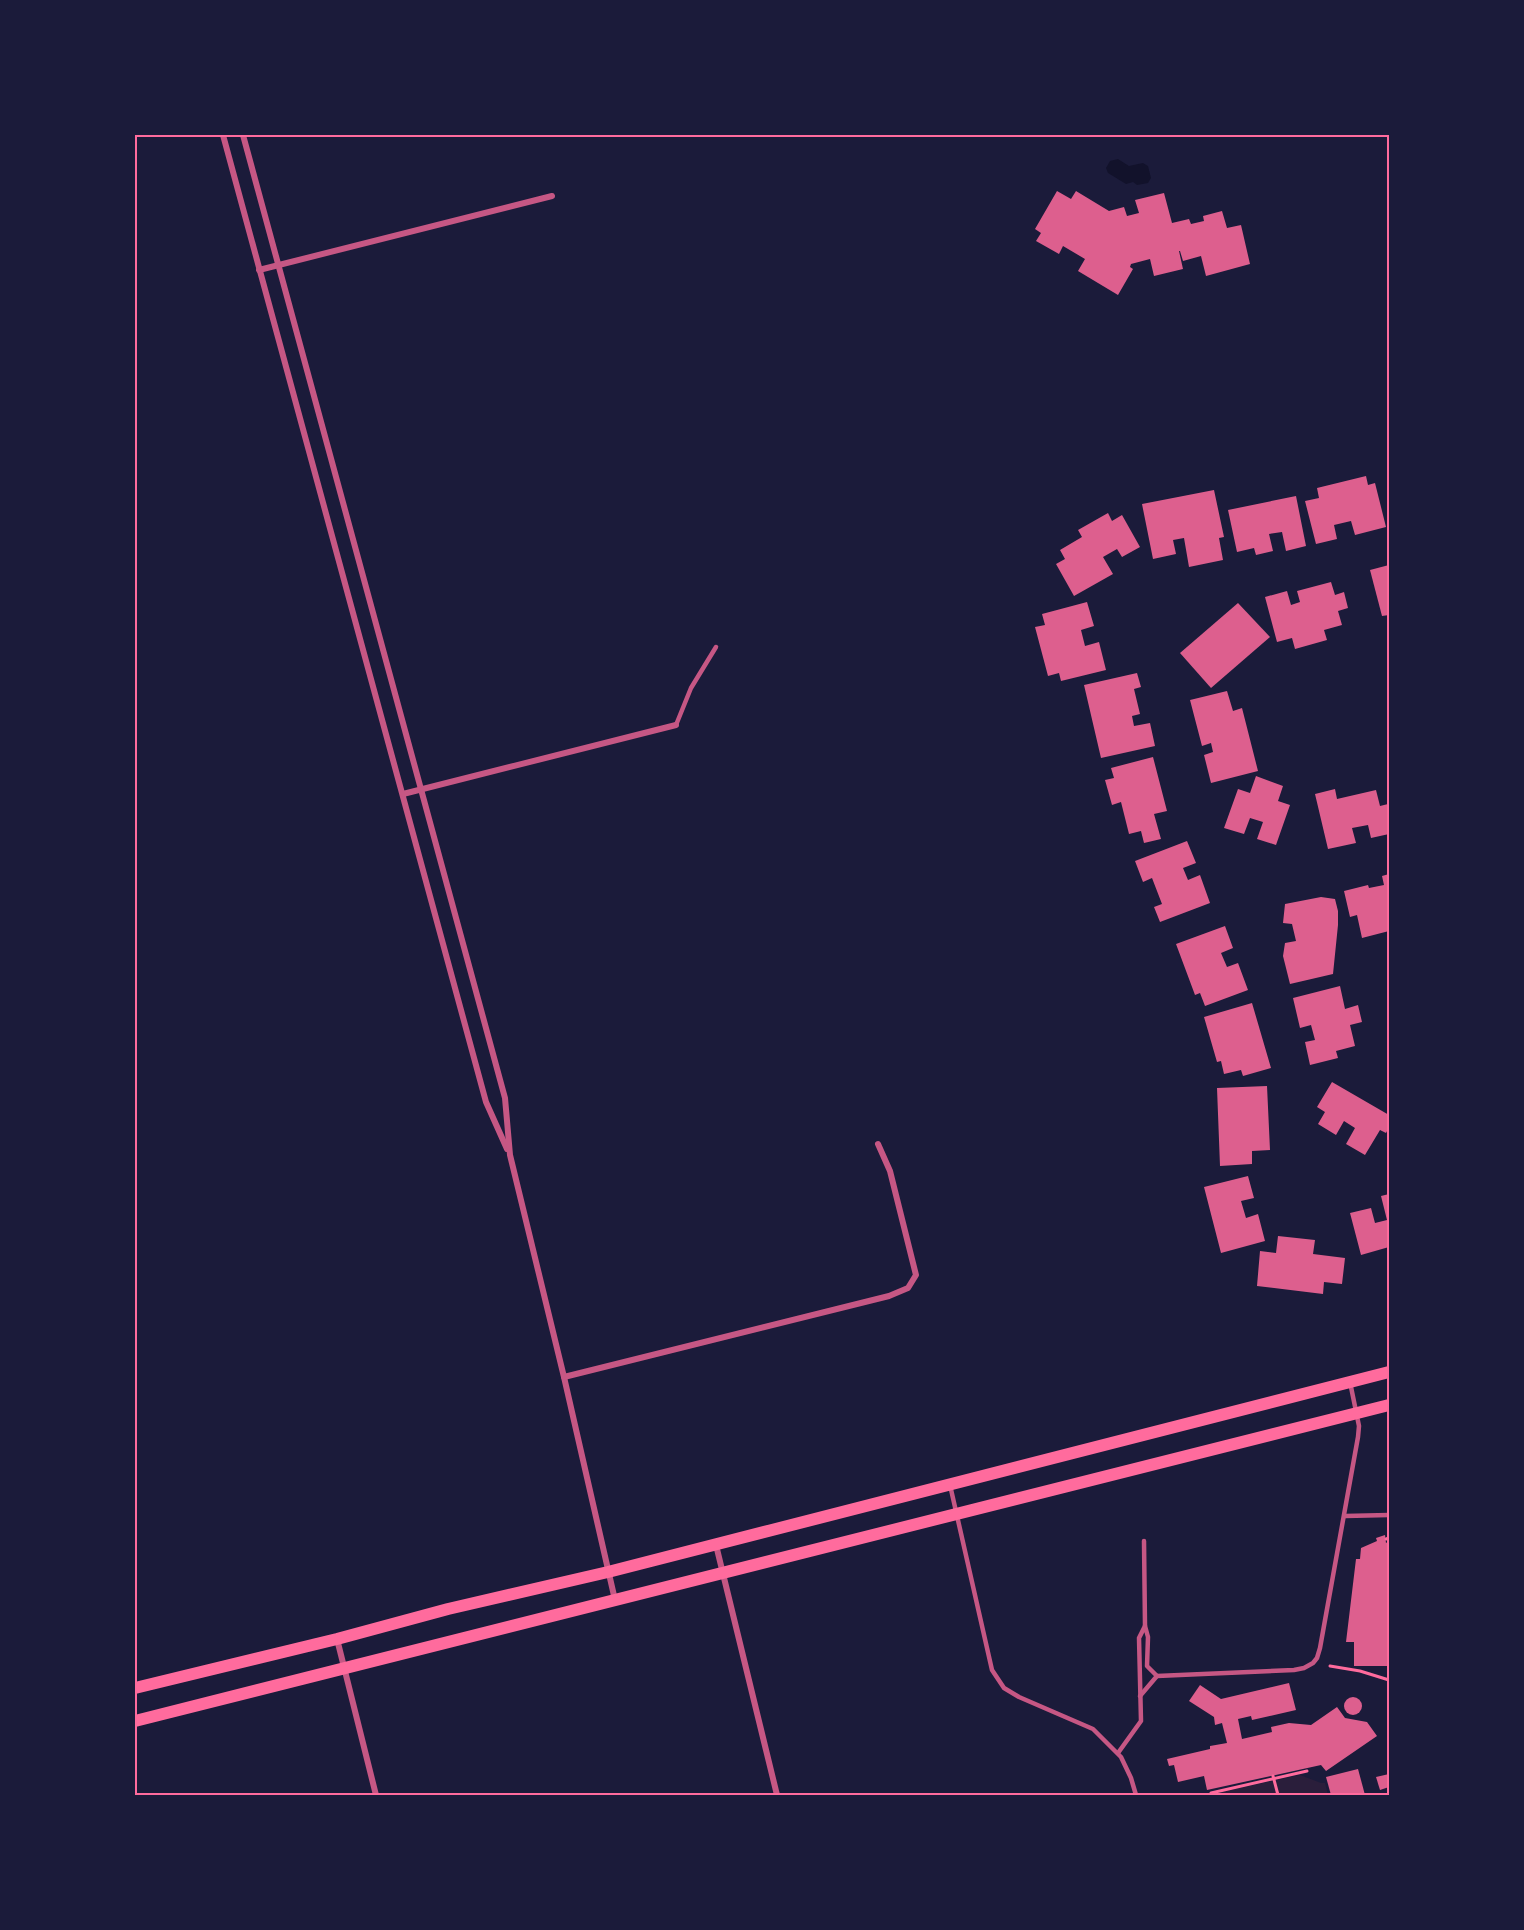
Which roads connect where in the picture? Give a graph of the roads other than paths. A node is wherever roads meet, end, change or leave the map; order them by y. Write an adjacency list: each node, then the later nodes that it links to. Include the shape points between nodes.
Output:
1 (223, 135): 5 (street)
2 (243, 135): 4 (street)
3 (552, 196): 4 (street)
4 (277, 265): 5 (street); 8 (street)
5 (259, 270): 9 (street)
6 (716, 647): 7 (lane, via 691,688)
7 (676, 725): 8 (street)
8 (421, 790): 9 (street); 11 (street, via 505,1098)
9 (403, 794): 11 (street, via 486,1102)
10 (878, 1144): 13 (street, via 890,1171 916,1275 908,1288 890,1296)
11 (510, 1155): 13 (street)
12 (1389, 1372): 14 (main road)
13 (564, 1377): 23 (street)
14 (1350, 1382): 16 (lane); 17 (main road)
15 (1389, 1405): 16 (main road)
16 (1356, 1413): 18 (main road); 20 (lane, via 1358,1437)
17 (950, 1485): 18 (lane); 22 (main road)
18 (957, 1514): 24 (main road); 33 (lane, via 992,1670 1004,1688 1093,1729)
19 (1389, 1515): 20 (lane)
20 (1345, 1516): 29 (lane, via 1320,1648 1313,1663 1294,1670)
21 (1144, 1541): 26 (lane)
22 (716, 1544): 23 (main road); 24 (street)
23 (608, 1572): 25 (street); 27 (main road)
24 (723, 1573): 25 (main road); 35 (street)
25 (615, 1600): 28 (main road)
26 (1145, 1626): 29 (lane, via 1147,1666); 31 (lane, via 1139,1638)
27 (337, 1639): 28 (street); 30 (main road)
28 (344, 1668): 32 (main road); 34 (street)
29 (1157, 1676): 31 (lane)
30 (135, 1688)
31 (1140, 1695): 33 (lane, via 1141,1721)
32 (135, 1721)
33 (1118, 1753): 36 (lane)
34 (375, 1795)
35 (777, 1795)
36 (1136, 1795)

